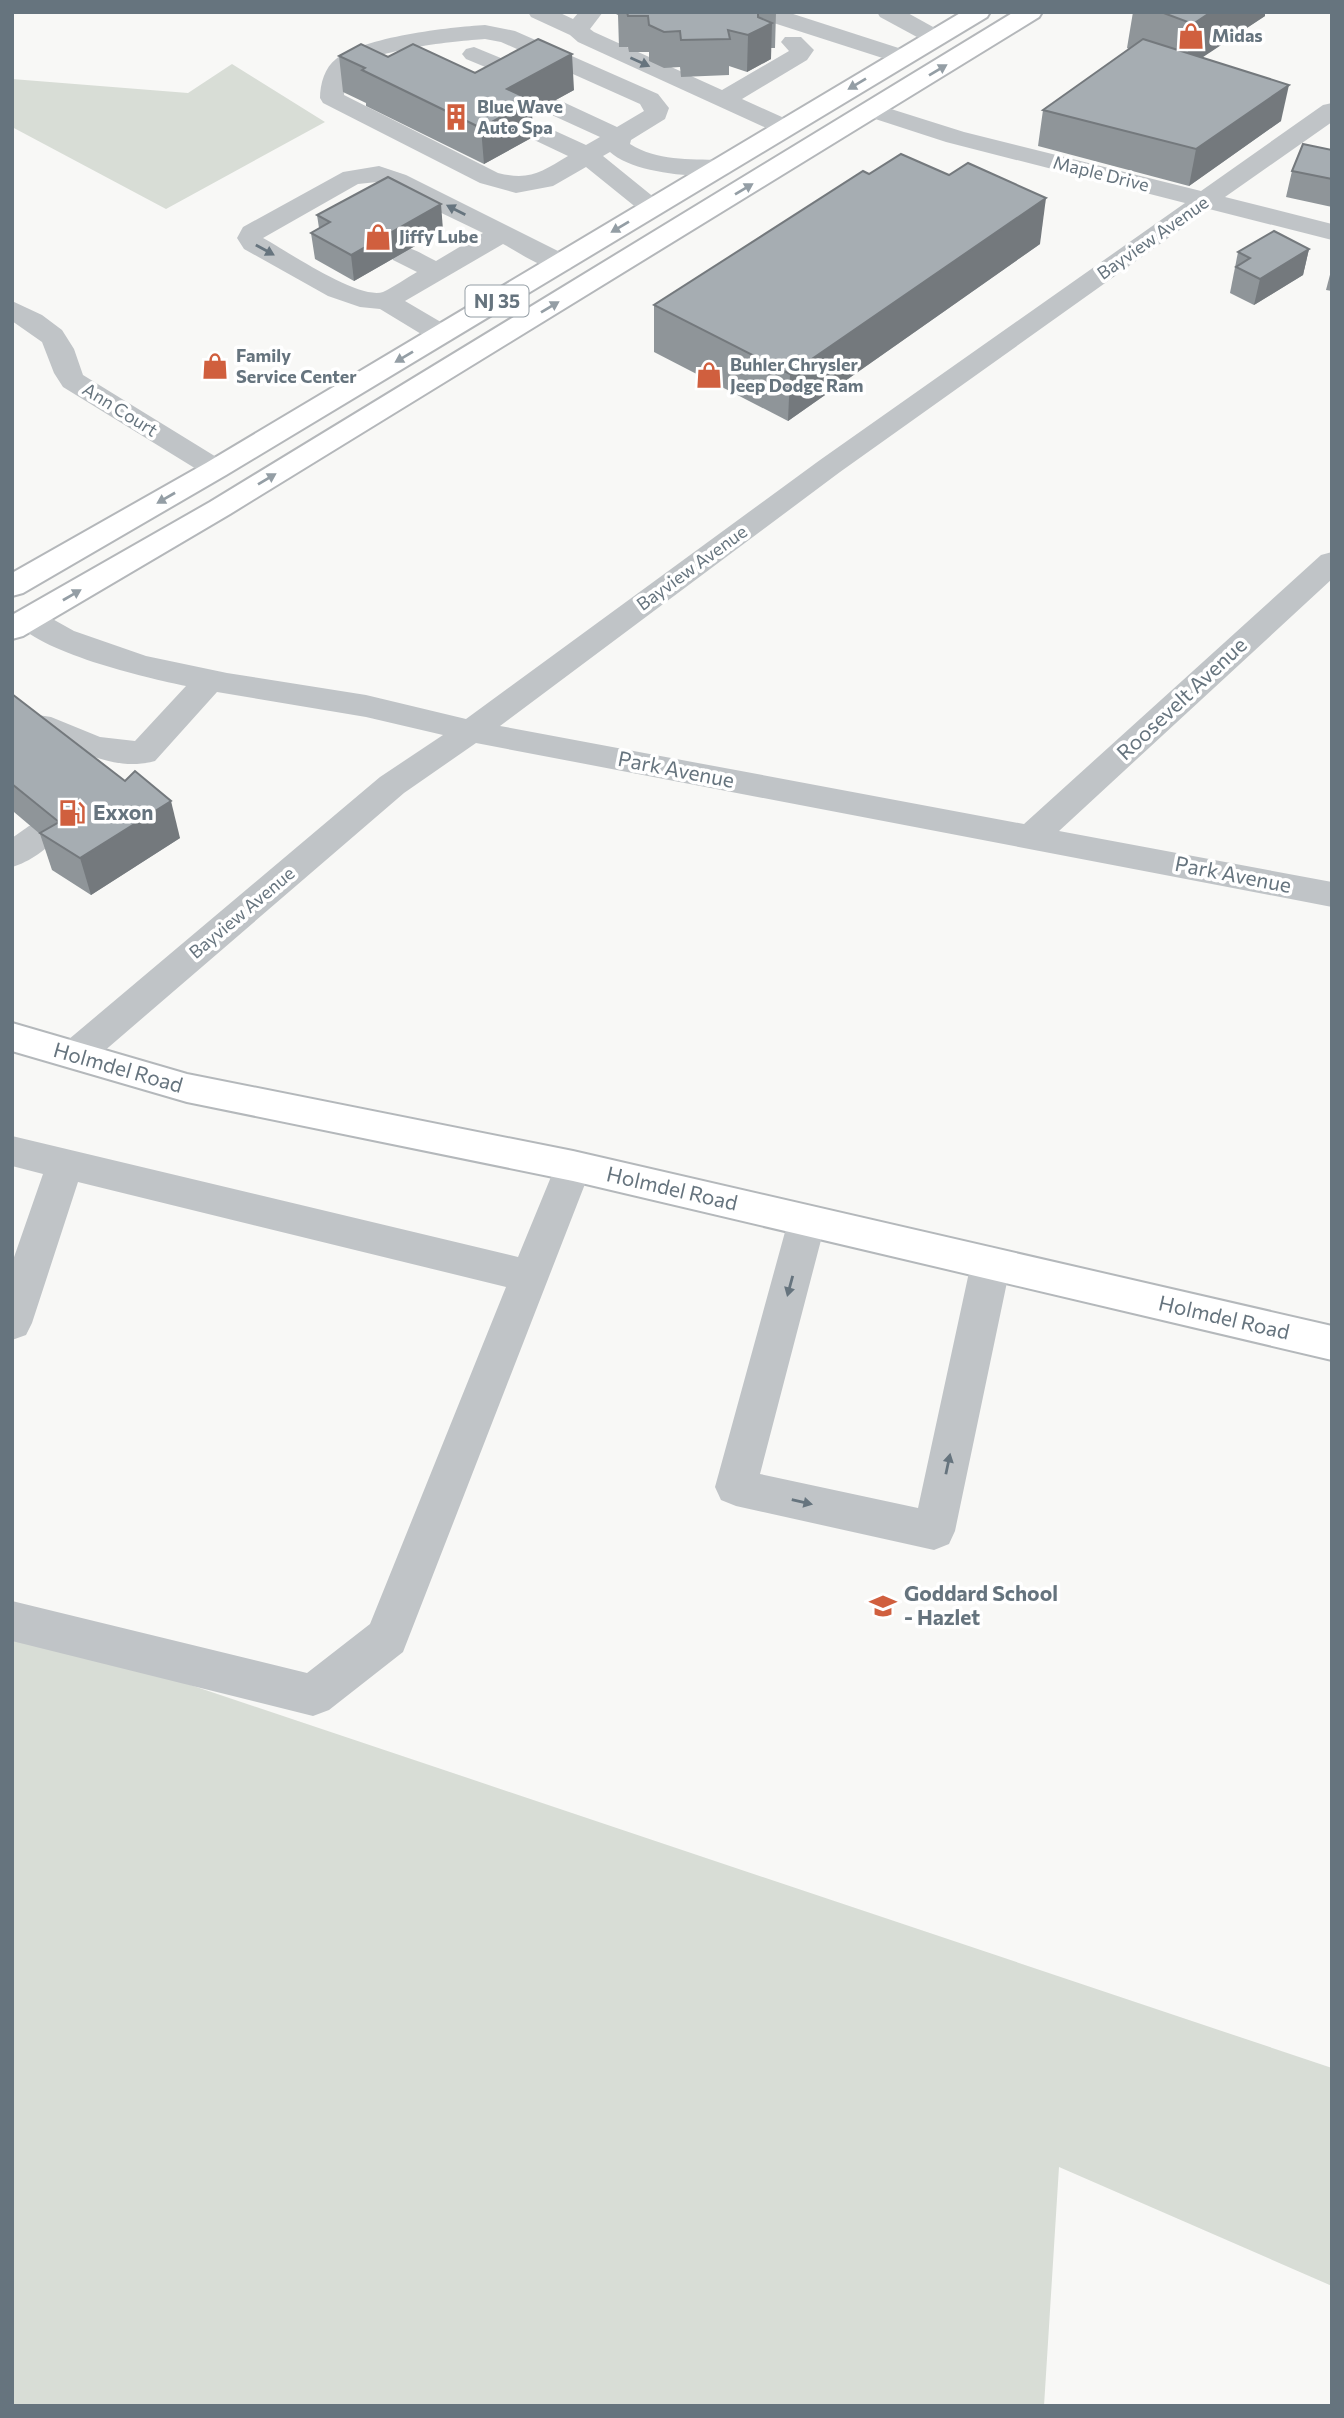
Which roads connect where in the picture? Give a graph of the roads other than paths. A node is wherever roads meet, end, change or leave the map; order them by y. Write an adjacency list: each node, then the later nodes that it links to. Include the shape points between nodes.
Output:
1 (539, 12): 6 (street)
2 (764, 12): 10 (street)
3 (888, 12): 8 (street)
4 (979, 12): 8 (main road, NJ 35)
5 (1031, 12): 13 (main road, NJ 35, one-way to 5)
6 (595, 27): 12 (street, one-way to 12)
7 (507, 36): 11 (street, via 461,61); 16 (street, via 649,99 656,114); 16 (street, via 460,33 374,51 344,63 338,70 346,80 331,93 336,102 489,178 516,185 531,184)
8 (936, 38): 10 (main road, NJ 35)
9 (793, 42): 12 (street, via 802,50 799,55)
10 (903, 57): 15 (main road, NJ 35, one-way to 15)
11 (518, 82)
12 (724, 99): 15 (street)
13 (872, 110): 19 (street, Maple Drive, via 955,137); 30 (main road, NJ 35, one-way to 13, via 220,508)
14 (1332, 110): 19 (street, Bayview Avenue)
15 (784, 127): 18 (main road, NJ 35)
16 (611, 142): 16 (street, via 544,110); 17 (street, via 539,170); 18 (street, via 643,160); 20 (street)
17 (504, 157)
18 (720, 168): 20 (main road, NJ 35)
19 (1205, 201): 21 (street, Maple Drive); 33 (street, Bayview Avenue, via 830,466)
20 (652, 208): 23 (main road, NJ 35, one-way to 23)
21 (1332, 232)
22 (502, 233): 23 (street); 24 (street); 24 (street, one-way to 24, via 379,174 352,177 306,213 252,233 250,238 360,299)
23 (561, 263): 26 (main road, NJ 35)
24 (419, 282): 24 (street, via 393,259); 26 (street)
25 (12, 309): 27 (street, Ann Court, via 48,331 60,347 66,370 79,385)
26 (441, 334): 27 (main road, NJ 35, one-way to 27)
27 (216, 469): 29 (main road, NJ 35, one-way to 29)
28 (1332, 562): 37 (street, Roosevelt Avenue)
29 (12, 586)
30 (20, 624): 31 (street, Park Avenue, via 89,651)
31 (210, 680): 33 (street, Park Avenue, via 355,703); 34 (street)
32 (12, 722): 34 (street, via 49,728 116,752)
33 (471, 730): 37 (street, Park Avenue); 41 (street, Bayview Avenue, via 392,785)
34 (143, 753): 35 (street)
35 (120, 778)
36 (41, 834): 38 (street)
37 (1032, 836): 39 (street, Park Avenue)
38 (12, 855)
39 (1332, 895)
40 (12, 1037): 41 (main road, Holmdel Road)
41 (75, 1055): 44 (main road, Holmdel Road, via 187,1088)
42 (12, 1151): 43 (street)
43 (65, 1164): 47 (street); 48 (street)
44 (573, 1166): 45 (main road, Holmdel Road); 47 (street)
45 (807, 1221): 46 (main road, Holmdel Road); 46 (street, one-way to 46, via 736,1487 934,1531)
46 (991, 1263): 49 (main road, Holmdel Road)
47 (529, 1276): 50 (street, via 387,1638 313,1695)
48 (12, 1323)
49 (1332, 1343)
50 (12, 1621)

